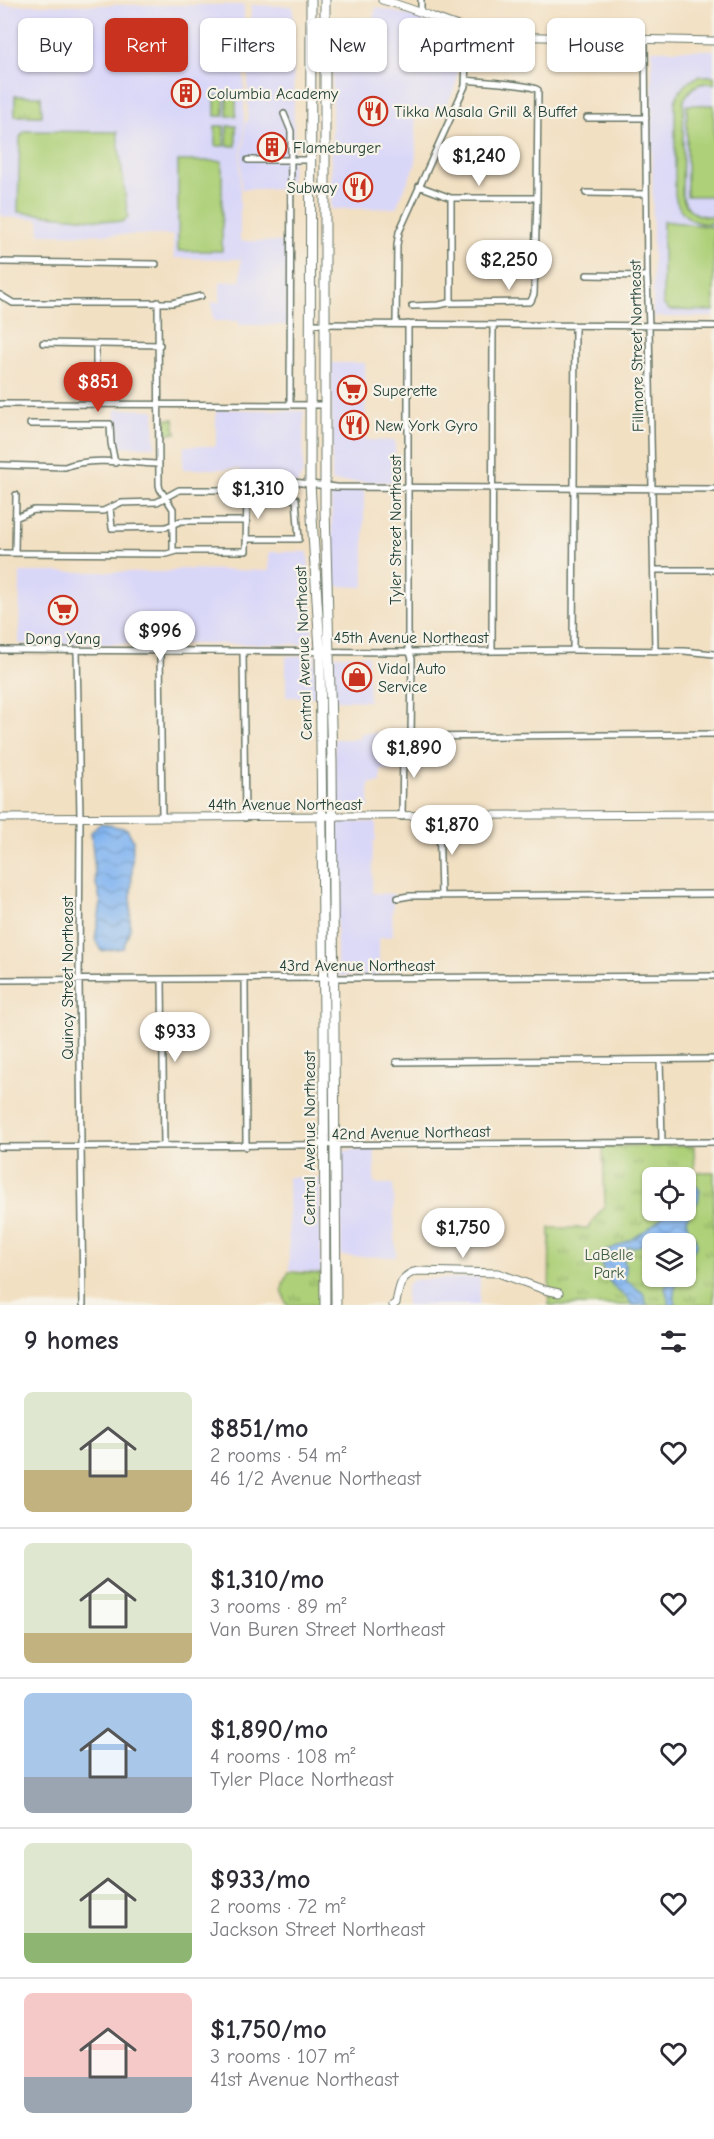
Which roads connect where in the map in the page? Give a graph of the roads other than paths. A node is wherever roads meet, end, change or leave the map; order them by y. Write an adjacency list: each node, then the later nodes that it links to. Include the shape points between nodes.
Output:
1 (311, 0): 16 (main road, Central Avenue Northeast)
2 (325, 0): 33 (main road, Central Avenue Northeast)
3 (382, 0): 5 (street)
4 (421, 0): 5 (street)
5 (420, 11): 6 (street)
6 (436, 18)
7 (645, 41): 8 (street); 13 (street, Fillmore Street Northeast)
8 (714, 41)
9 (466, 72): 10 (street)
10 (466, 80): 17 (street); 21 (street, via 532,86 538,90)
11 (284, 114): 15 (street, via 291,131)
12 (587, 118): 13 (street)
13 (646, 118): 19 (street, Fillmore Street Northeast)
14 (249, 160): 15 (street)
15 (291, 160): 16 (street); 45 (street)
16 (310, 160): 32 (main road, Central Avenue Northeast)
17 (418, 186): 20 (street); 31 (street, via 399,232)
18 (586, 193): 19 (street)
19 (646, 194): 25 (street, Fillmore Street Northeast)
20 (451, 198): 21 (street); 29 (street)
21 (537, 198): 29 (street, via 531,301)
22 (0, 262): 23 (street)
23 (156, 264)
24 (587, 275): 25 (street)
25 (647, 276): 37 (street, Fillmore Street Northeast)
26 (0, 295): 28 (street, via 13,303)
27 (201, 296): 28 (street)
28 (158, 302): 41 (street)
29 (451, 303): 30 (street)
30 (412, 306)
31 (396, 323): 33 (street); 34 (street)
32 (310, 324): 33 (street); 46 (main road, Central Avenue Northeast)
33 (324, 324): 47 (main road, Central Avenue Northeast)
34 (408, 324): 35 (street); 55 (street, Tyler Street Northeast)
35 (493, 326): 36 (street); 56 (street)
36 (575, 326): 37 (street); 57 (street)
37 (650, 326): 38 (street); 58 (street, Fillmore Street Northeast)
38 (714, 326)
39 (44, 343): 40 (street)
40 (96, 344): 41 (street); 43 (street)
41 (160, 345): 44 (street)
42 (0, 404): 43 (street)
43 (96, 405): 44 (street)
44 (159, 405): 45 (street); 50 (street)
45 (290, 405): 46 (street)
46 (309, 405): 47 (street); 53 (main road, Central Avenue Northeast)
47 (324, 405): 54 (main road, Central Avenue Northeast)
48 (30, 424): 49 (street, via 110,424)
49 (115, 463): 50 (street); 51 (street, via 87,461 65,467)
50 (159, 464): 61 (street, via 160,489)
51 (0, 465)
52 (293, 482): 53 (street)
53 (310, 483): 54 (street); 74 (main road, Central Avenue Northeast)
54 (325, 486): 55 (street); 74 (main road, Central Avenue Northeast)
55 (408, 488): 56 (street); 81 (street, Tyler Street Northeast)
56 (492, 488): 57 (street); 79 (street)
57 (574, 488): 58 (street); 75 (street)
58 (652, 489): 59 (street); 71 (street, Fillmore Street Northeast)
59 (714, 489)
60 (16, 495): 64 (street)
61 (165, 498): 62 (street, via 179,490 247,490); 63 (street, via 157,502 120,502); 66 (street, via 173,509)
62 (247, 499): 65 (street); 67 (street, via 296,499 299,539)
63 (110, 508): 64 (street, via 34,510); 66 (street, via 112,528 166,527)
64 (15, 518): 70 (street)
65 (246, 520): 66 (street); 67 (street)
66 (174, 523): 68 (street)
67 (246, 539): 68 (street, via 246,551)
68 (173, 552): 70 (street)
69 (0, 553): 70 (street)
70 (15, 553)
71 (654, 570): 72 (street); 80 (street, Fillmore Street Northeast)
72 (714, 570)
73 (0, 650): 76 (street, 45th Avenue Northeast)
74 (325, 650): 78 (street, 45th Avenue Northeast); 81 (street, 45th Avenue Northeast); 88 (main road, Central Avenue Northeast); 89 (main road, Central Avenue Northeast)
75 (573, 650): 79 (street, 45th Avenue Northeast); 80 (street, 45th Avenue Northeast)
76 (77, 651): 77 (street, 45th Avenue Northeast); 92 (street, Quincy Street Northeast)
77 (160, 651): 78 (street, 45th Avenue Northeast); 87 (street)
78 (243, 651): 93 (street)
79 (492, 651): 81 (street, 45th Avenue Northeast)
80 (655, 651): 82 (street, 45th Avenue Northeast)
81 (410, 652): 84 (street, Tyler Street Northeast)
82 (714, 654)
83 (714, 734): 84 (street)
84 (411, 737): 90 (street, Tyler Street Northeast, via 403,751)
85 (714, 814): 86 (street, 44th Avenue Northeast)
86 (439, 816): 90 (street, 44th Avenue Northeast); 95 (street)
87 (162, 817): 92 (street, 44th Avenue Northeast); 93 (street, 44th Avenue Northeast)
88 (321, 817): 89 (street, 44th Avenue Northeast); 93 (street, 44th Avenue Northeast); 98 (main road, Central Avenue Northeast)
89 (333, 817): 90 (street, 44th Avenue Northeast); 98 (main road, Central Avenue Northeast)
90 (402, 817)
91 (0, 818): 92 (street, 44th Avenue Northeast)
92 (80, 818): 100 (street, Quincy Street Northeast)
93 (244, 818)
94 (714, 894): 95 (street)
95 (441, 896): 96 (street)
96 (398, 898)
97 (714, 976): 98 (street, 43rd Avenue Northeast)
98 (328, 979): 102 (street, 43rd Avenue Northeast); 109 (main road, Central Avenue Northeast); 110 (main road, Central Avenue Northeast)
99 (0, 980): 100 (street, 43rd Avenue Northeast)
100 (79, 980): 101 (street, 43rd Avenue Northeast); 112 (street, Quincy Street Northeast)
101 (162, 980): 102 (street, 43rd Avenue Northeast); 108 (street)
102 (245, 980): 113 (street)
103 (714, 1059): 104 (street)
104 (660, 1060): 105 (street); 106 (street)
105 (396, 1062)
106 (662, 1142): 107 (street, 42nd Avenue Northeast); 110 (street, 42nd Avenue Northeast)
107 (714, 1142)
108 (164, 1146): 112 (street, 42nd Avenue Northeast); 113 (street, 42nd Avenue Northeast)
109 (323, 1146): 110 (street, 42nd Avenue Northeast); 113 (street, 42nd Avenue Northeast); 116 (main road, Central Avenue Northeast)
110 (335, 1146): 117 (main road, Central Avenue Northeast)
111 (0, 1147): 112 (street, 42nd Avenue Northeast)
112 (82, 1147): 115 (street, Quincy Street Northeast)
113 (246, 1147)
114 (559, 1293): 118 (street, via 498,1273 418,1272 406,1275 400,1282)
115 (83, 1305)
116 (325, 1305)
117 (336, 1305)
118 (393, 1305)

